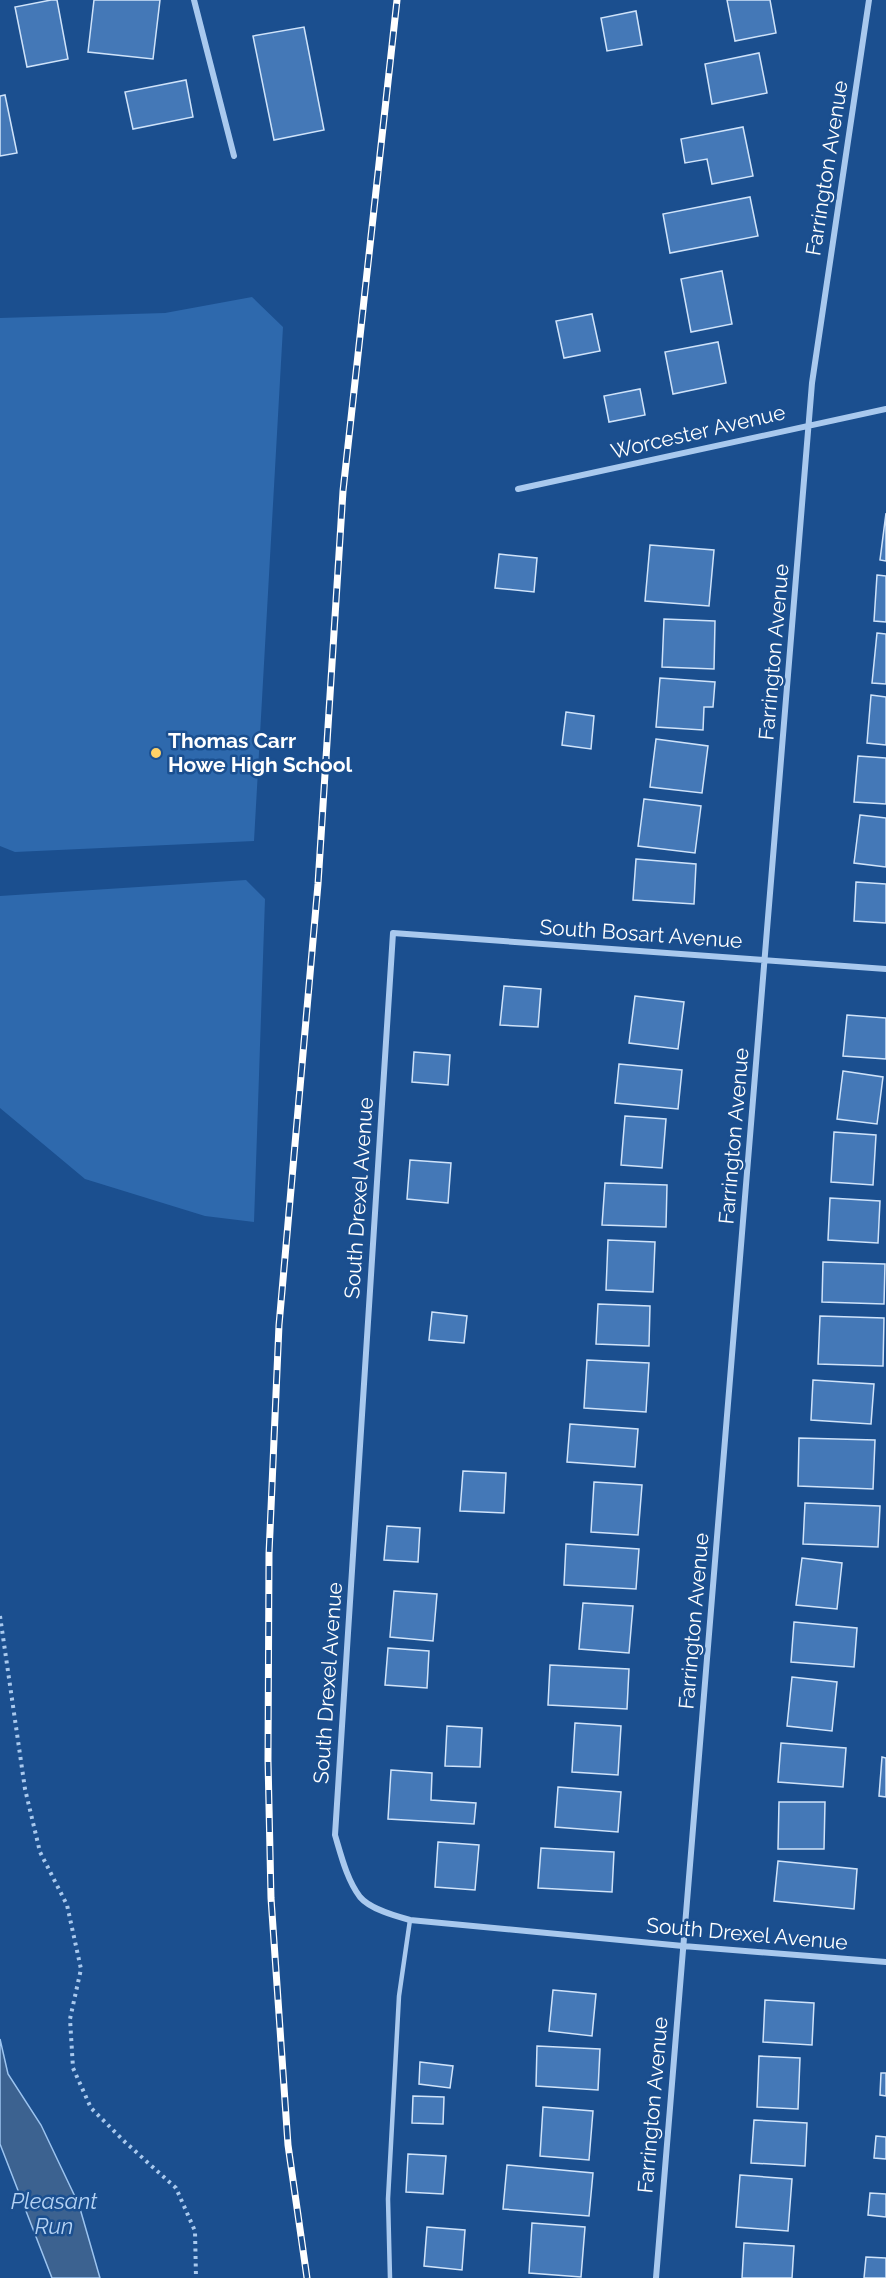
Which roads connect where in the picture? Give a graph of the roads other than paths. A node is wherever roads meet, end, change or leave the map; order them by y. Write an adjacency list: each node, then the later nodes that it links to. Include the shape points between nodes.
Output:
1 (194, 0): 3 (street)
2 (869, 0): 5 (street, Farrington Avenue, via 813,372)
3 (234, 156)
4 (886, 409): 5 (street, Worcester Avenue)
5 (809, 424): 6 (street, Worcester Avenue); 8 (street, Farrington Avenue)
6 (518, 489)
7 (393, 933): 8 (street, South Bosart Avenue); 10 (street, South Drexel Avenue, via 335,1836 360,1898 387,1914)
8 (765, 960): 9 (street, South Bosart Avenue); 11 (street, Farrington Avenue)
9 (886, 969)
10 (410, 1920): 11 (street, South Drexel Avenue); 13 (lane, via 399,1996 388,2199)
11 (683, 1946): 12 (street, South Drexel Avenue); 14 (street, Farrington Avenue)
12 (886, 1962)
13 (390, 2278)
14 (656, 2278)

